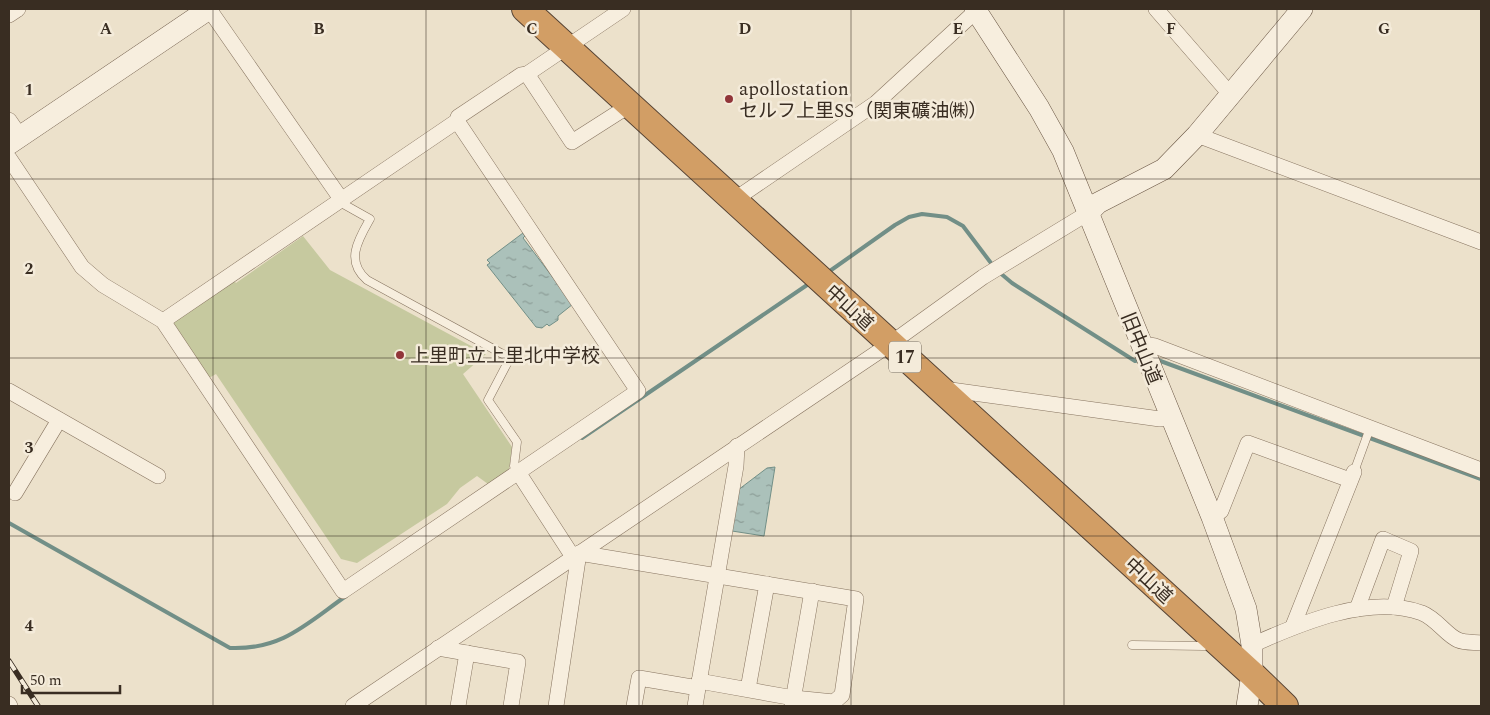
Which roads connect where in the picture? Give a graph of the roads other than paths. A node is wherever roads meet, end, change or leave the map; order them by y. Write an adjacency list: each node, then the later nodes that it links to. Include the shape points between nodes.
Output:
1 (18, 9): 8 (street)
2 (209, 9): 14 (main road); 17 (street)
3 (525, 9): 9 (highway, 中山道 / 17)
4 (623, 9): 9 (street)
5 (1156, 9): 11 (street)
6 (1302, 9): 11 (main road)
7 (976, 10): 18 (street, via 876,103); 19 (main road, 旧中山道, via 1053,131)
8 (9, 15)
9 (567, 47): 10 (street); 12 (highway, 中山道 / 17)
10 (527, 74): 12 (street, via 572,142); 13 (street, via 466,111)
11 (1230, 94): 15 (main road)
12 (630, 104): 18 (highway, 中山道 / 17)
13 (457, 121): 17 (street); 32 (street, via 638,391)
14 (12, 134)
15 (1197, 134): 19 (main road, via 1164,169 1098,203); 20 (street)
16 (9, 158): 21 (street, via 82,267 103,285)
17 (341, 200): 21 (street); 32 (lane, via 370,219 354,252 360,274 510,358 488,400 517,442 514,466)
18 (734, 200): 22 (highway, 中山道 / 17)
19 (1088, 213): 22 (street, via 983,278); 23 (main road, 旧中山道)
20 (1481, 242)
21 (163, 320): 32 (street, via 343,591)
22 (890, 344): 24 (highway, 中山道 / 17); 29 (street)
23 (1146, 355): 26 (main road, 旧中山道); 28 (street, via 1148,345 1155,346)
24 (940, 388): 26 (street); 43 (highway, 中山道 / 17)
25 (9, 390): 27 (street)
26 (1171, 418): 35 (main road, 旧中山道)
27 (59, 420): 31 (street); 34 (street)
28 (1370, 428): 30 (street); 33 (lane)
29 (737, 446): 36 (street); 37 (street)
30 (1481, 470)
31 (158, 476)
32 (520, 476): 36 (street)
33 (1352, 476): 35 (street, via 1248,443 1221,511); 42 (street)
34 (15, 492)
35 (1212, 517): 46 (main road, 旧中山道, via 1246,609)
36 (576, 555): 37 (street); 47 (street); 56 (street)
37 (717, 576): 38 (street); 50 (street)
38 (767, 584): 39 (street); 51 (street)
39 (812, 592): 52 (street); 52 (street, via 856,599 842,695 834,702)
40 (1394, 607): 41 (street); 41 (street, via 1411,551 1383,539); 44 (street, via 1425,614 1458,640)
41 (1357, 609): 42 (street)
42 (1293, 626): 46 (street)
43 (1216, 642): 45 (lane, via 1204,646); 49 (highway, 中山道 / 17)
44 (1481, 643)
45 (1132, 645)
46 (1252, 645): 49 (main road, 旧中山道)
47 (438, 648): 48 (street); 53 (street)
48 (467, 653): 54 (street); 55 (street, via 518,662)
49 (1252, 674): 59 (main road, 旧中山道); 60 (highway, 中山道 / 17)
50 (699, 684): 51 (street); 57 (street, via 639,678); 58 (street)
51 (748, 689): 52 (street)
52 (793, 702)
53 (352, 706)
54 (458, 706)
55 (511, 706)
56 (556, 706)
57 (634, 706)
58 (695, 706)
59 (1247, 706)
60 (1284, 706)

